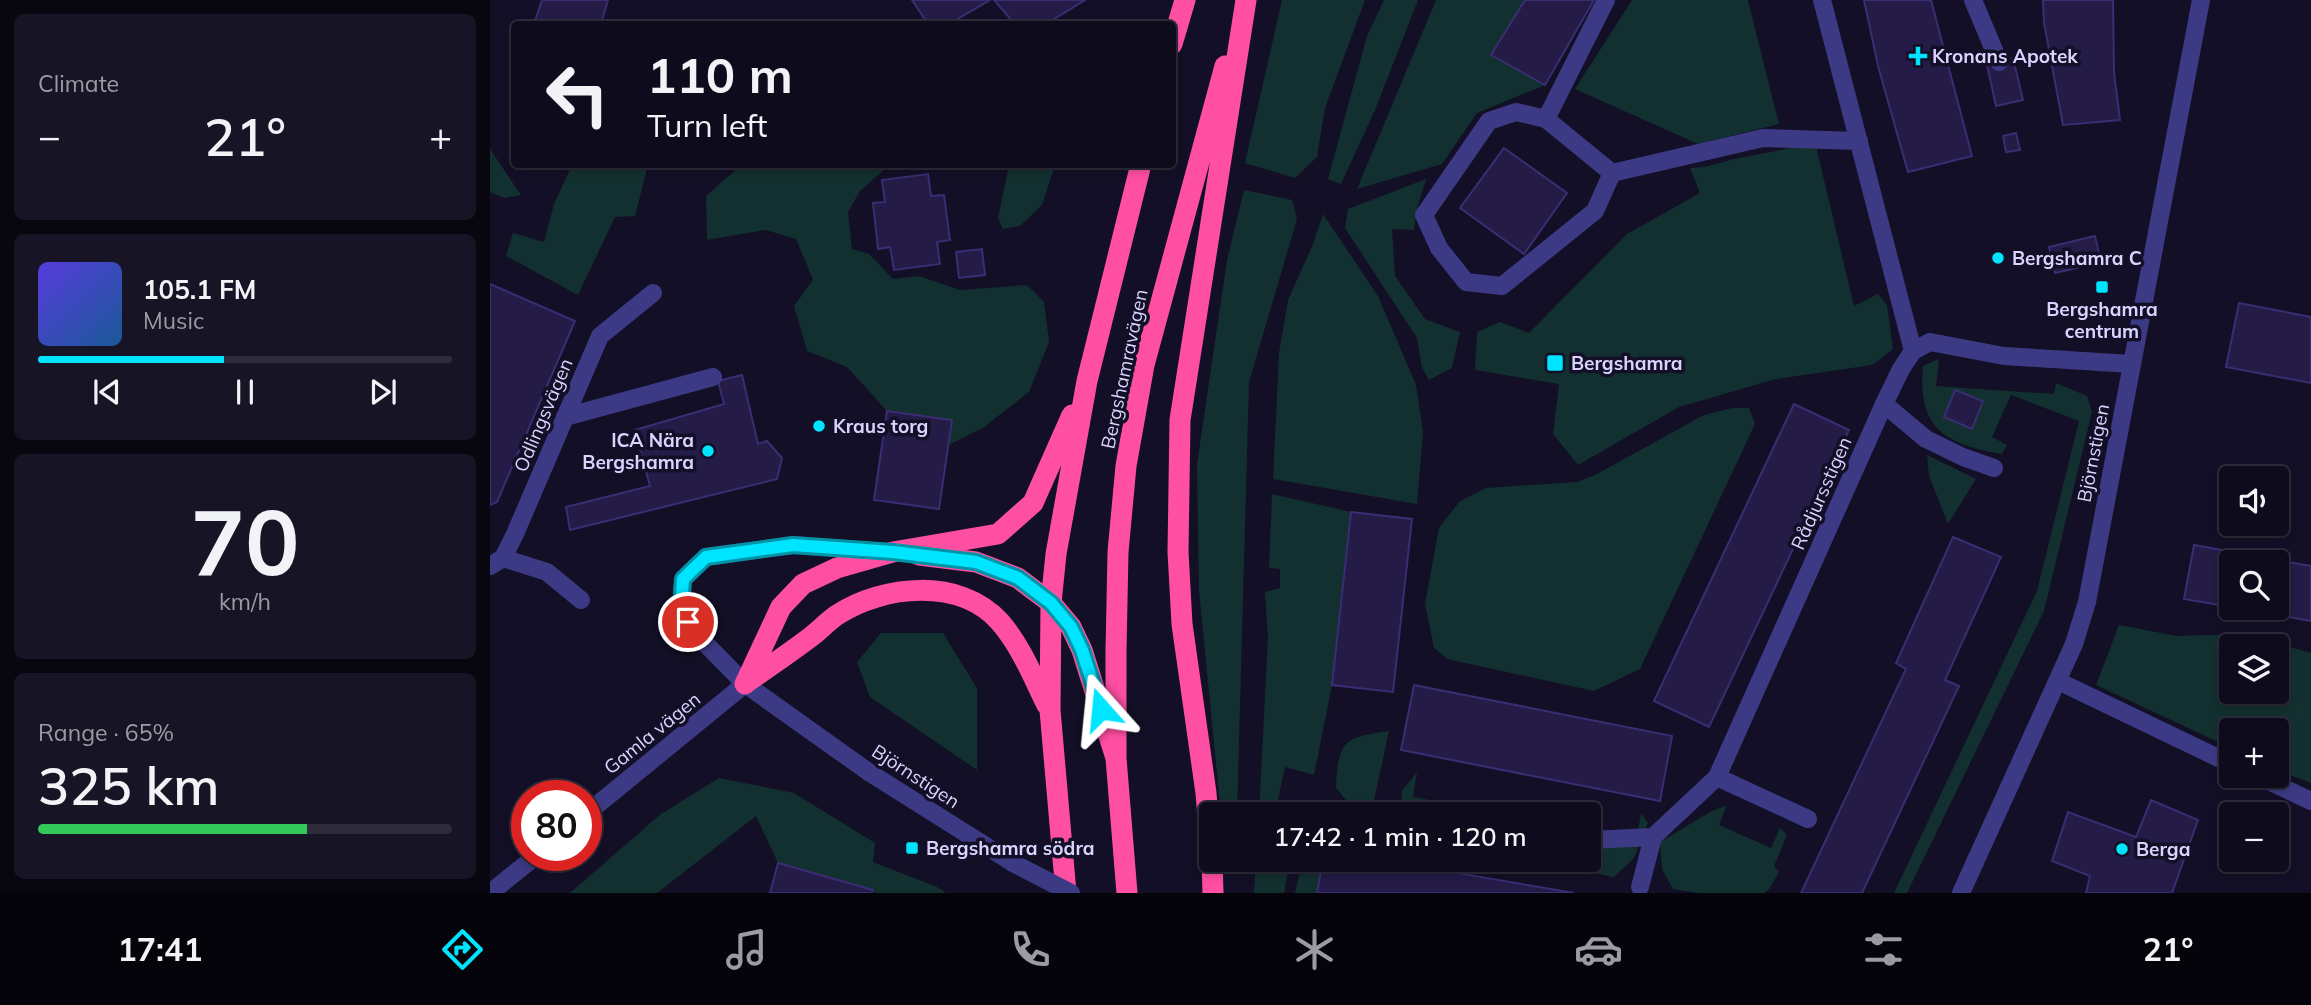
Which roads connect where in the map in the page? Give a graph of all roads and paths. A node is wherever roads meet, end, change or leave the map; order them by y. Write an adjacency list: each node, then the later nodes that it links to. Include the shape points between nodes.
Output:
1 (1185, 0): 7 (highway)
2 (1245, 0): 28 (highway, Bergshamravägen, via 1144,365 1126,466 1118,552); 34 (highway, via 1180,420 1182,624)
3 (1606, 0): 9 (street)
4 (1822, 0): 10 (street)
5 (1973, 0): 8 (street)
6 (2201, 0): 15 (street, Björnstigen)
7 (1176, 30)
8 (1999, 62)
9 (1546, 118): 12 (street); 12 (street, via 1516,112 1489,121 1424,215 1439,248 1466,282 1502,286 1595,211)
10 (1859, 141): 12 (street, via 1763,138); 14 (street)
11 (1141, 168): 17 (highway, Bergshamravägen)
12 (1612, 173)
13 (653, 293): 19 (street, Odlingsvägen, via 600,336)
14 (1913, 351): 15 (street, via 1930,342 2004,356); 18 (street, Rådjursstigen)
15 (2131, 364): 25 (street, Björnstigen, via 2087,602)
16 (713, 377): 19 (street)
17 (1087, 381): 21 (highway, via 1033,503 1007,527 998,534); 24 (highway, Bergshamravägen)
18 (1884, 404): 20 (street, via 1926,439); 30 (street, Rådjursstigen)
19 (565, 417): 22 (street, Odlingsvägen)
20 (1994, 468)
21 (893, 552): 24 (highway, via 976,562 1018,578); 26 (highway, via 836,568 803,584 781,607); 26 (street, Björnstigen, via 793,545 706,557 683,579 681,610 696,634)
22 (496, 562): 23 (street, via 547,572)
23 (581, 600)
24 (1051, 603): 27 (highway, Bergshamravägen); 28 (highway, via 1082,650)
25 (2058, 681): 29 (street); 41 (street, Björnstigen)
26 (745, 684): 27 (highway, via 837,615 873,598 941,591 969,599 998,620 1015,641); 32 (street, Gamla vägen); 43 (street, Björnstigen, bridge, via 870,773)
27 (1049, 710): 43 (highway, Bergshamravägen)
28 (1116, 758): 44 (highway)
29 (2219, 758)
30 (1717, 777): 35 (street); 36 (street, Rådjursstigen)
31 (2284, 788): 33 (street)
32 (602, 801)
33 (2311, 801)
34 (1207, 802)
35 (1808, 819)
36 (1653, 837): 37 (street); 40 (street)
37 (1601, 839)
38 (518, 871): 42 (street)
39 (1212, 872): 45 (highway)
40 (1640, 887)
41 (1966, 891)
42 (491, 893)
43 (1068, 893)
44 (1127, 893)
45 (1213, 893)

